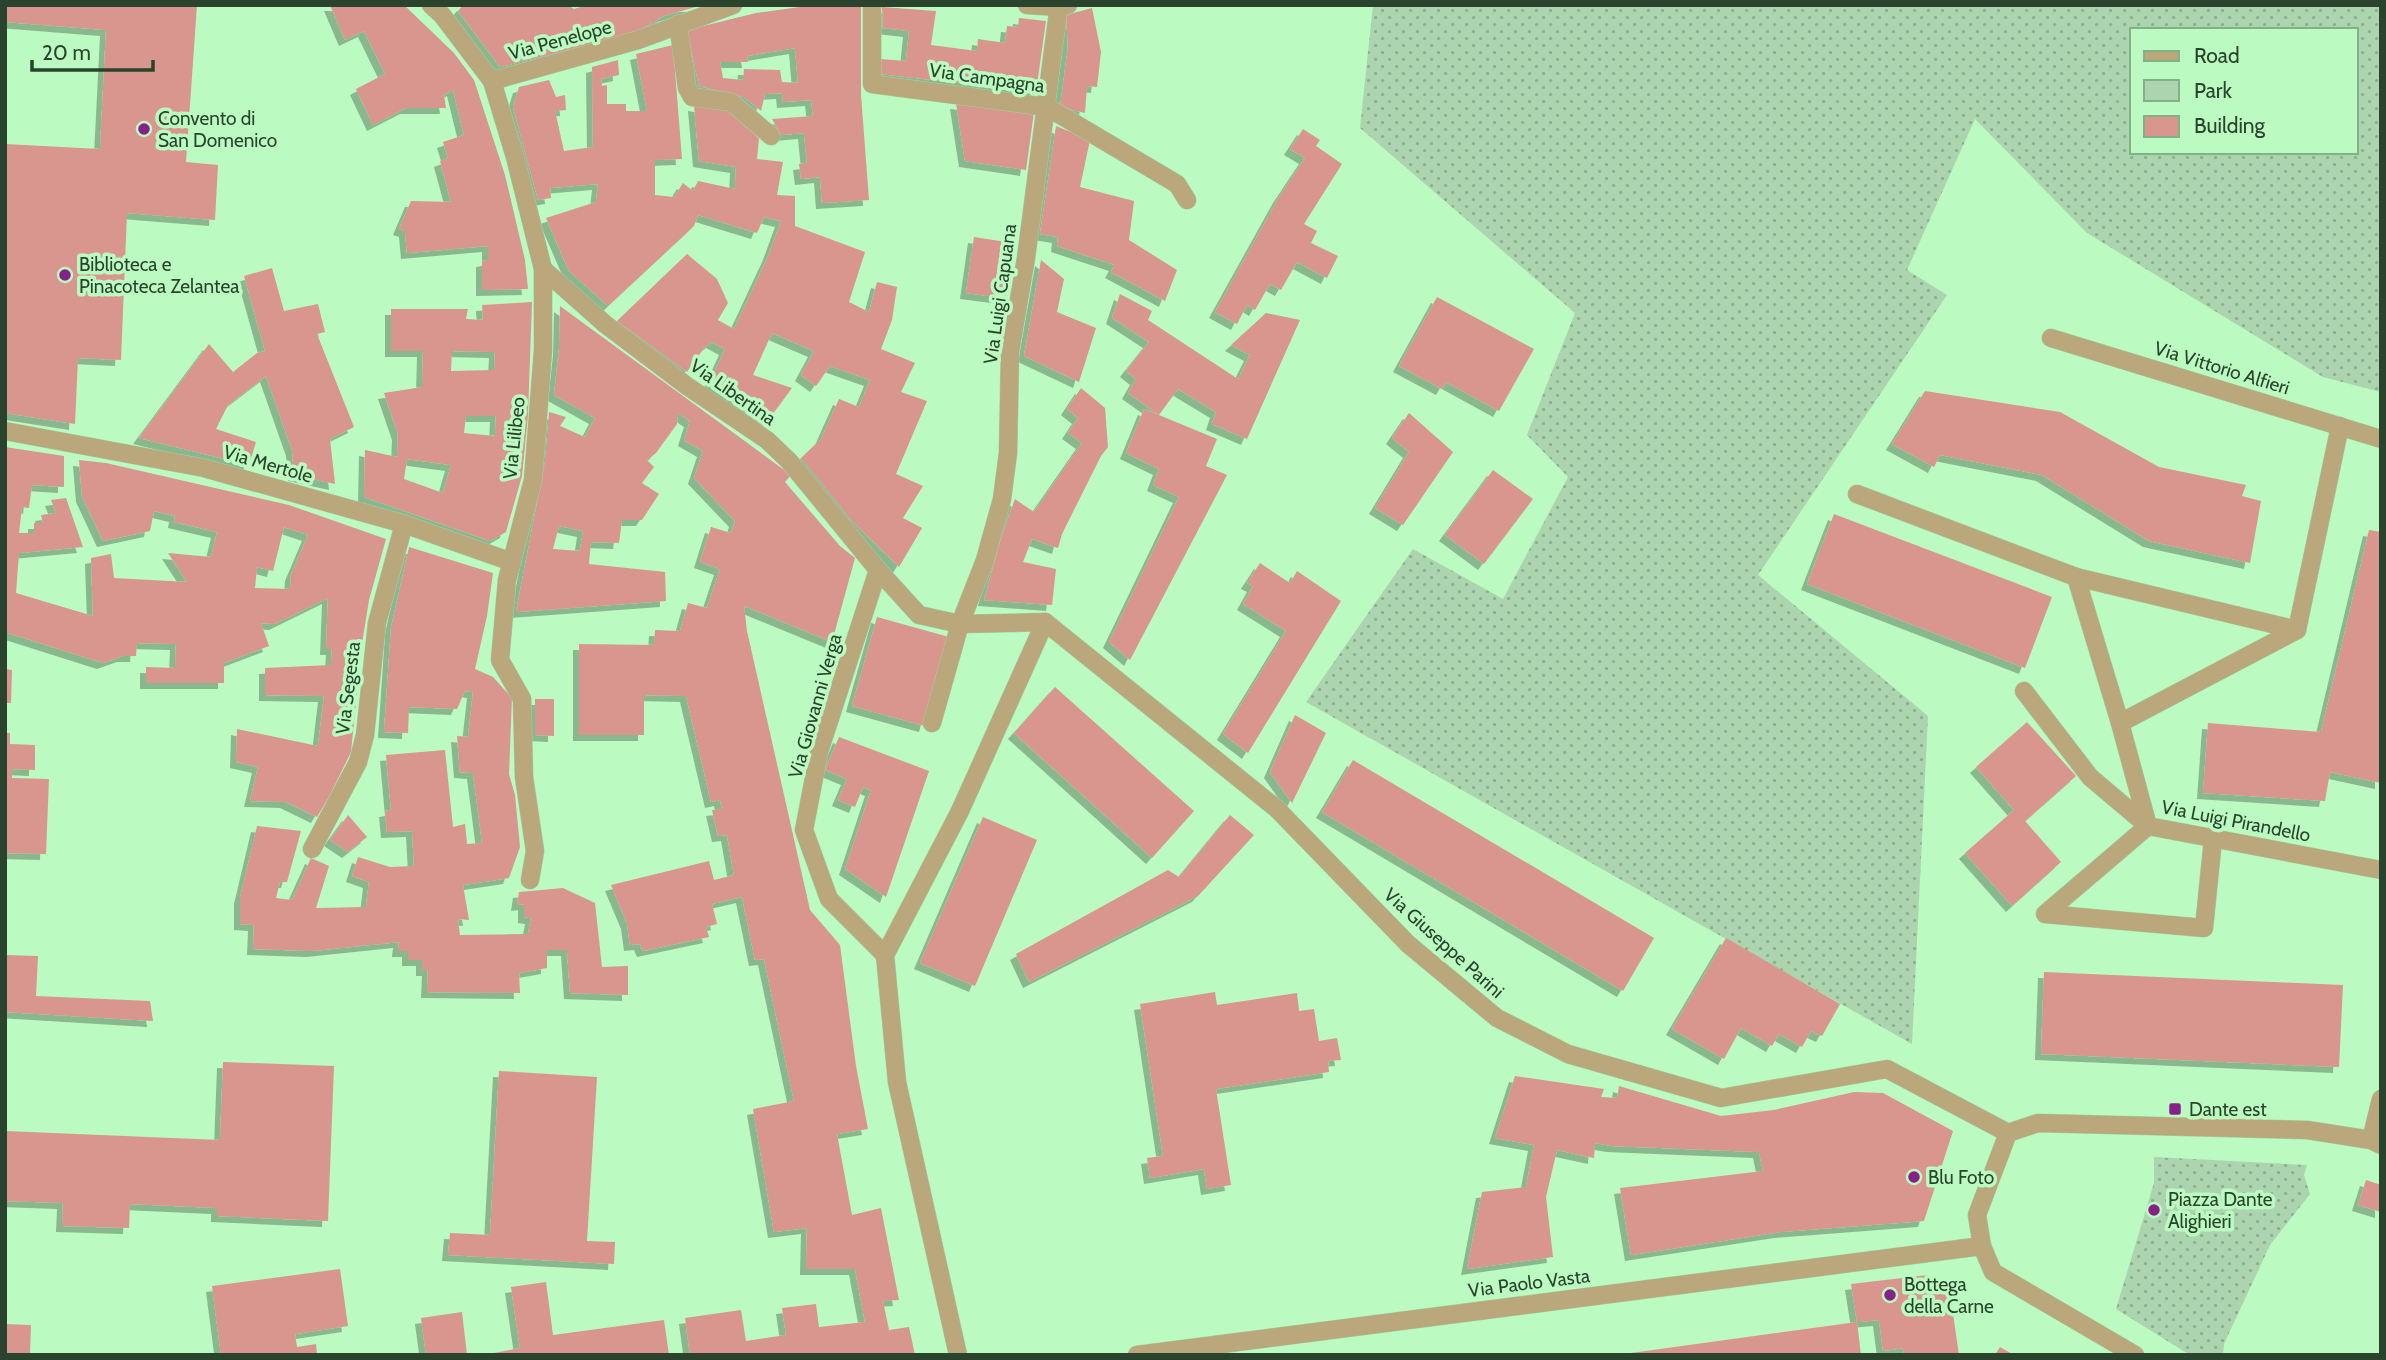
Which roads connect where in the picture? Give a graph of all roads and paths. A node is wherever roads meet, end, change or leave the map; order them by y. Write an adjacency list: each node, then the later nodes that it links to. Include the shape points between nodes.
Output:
1 (733, 5): 6 (street, Via Penelope)
2 (873, 5): 8 (street, Via Campagna, via 872,84)
3 (1027, 5): 4 (street)
4 (1062, 6): 8 (street, Via Luigi Capuana)
5 (441, 8): 7 (street, Via Lilibeo)
6 (678, 24): 7 (street, Via Penelope); 9 (street, via 692,97 731,102)
7 (492, 81): 11 (street, Via Lilibeo)
8 (1047, 107): 10 (street, Via Campagna, via 1177,184); 22 (street, Via Luigi Capuana, via 1010,352 1002,499)
9 (771, 136)
10 (1187, 200)
11 (543, 270): 18 (street, Via Lilibeo, via 543,350 533,480); 19 (street, Via Libertina, via 605,324 767,440)
12 (2051, 338): 13 (street, Via Vittorio Alfieri)
13 (2340, 426): 15 (street, Via Vittorio Alfieri); 23 (street)
14 (5, 430): 17 (street, Via Mertole, via 204,468)
15 (2381, 439)
16 (1857, 494): 20 (street)
17 (404, 524): 18 (street, Via Mertole); 29 (street, Via Segesta, via 377,623 358,762)
18 (512, 562): 31 (street, Via Lilibeo, via 500,660 522,699 524,777 535,851)
19 (878, 570): 22 (street, via 919,615); 32 (street, Via Giovanni Verga, via 819,752 804,830 830,899)
20 (2076, 577): 23 (street); 26 (street, Via Luigi Pirandello)
21 (1045, 622): 22 (street); 32 (street, via 960,811); 34 (street, Via Giuseppe Parini, via 1277,809 1408,944 1497,1018 1569,1054 1721,1098 1887,1069)
22 (960, 624): 25 (street)
23 (2297, 630): 26 (street)
24 (2024, 691): 27 (street, via 2090,776)
25 (932, 723)
26 (2120, 723): 27 (street, Via Luigi Pirandello)
27 (2148, 826): 28 (street, Via Luigi Pirandello); 28 (street, via 2045,914 2204,928)
28 (2213, 839): 30 (street, Via Luigi Pirandello)
29 (312, 849)
30 (2381, 870)
31 (530, 880)
32 (885, 956): 37 (street, via 897,1082)
33 (2381, 1099): 35 (street)
34 (2008, 1133): 35 (street, via 2038,1123 2307,1130); 36 (street, via 1978,1215)
35 (2376, 1143)
36 (1982, 1246): 38 (street, Via Paolo Vasta); 39 (street, via 1993,1272)
37 (958, 1355)
38 (1137, 1355)
39 (2135, 1355)

